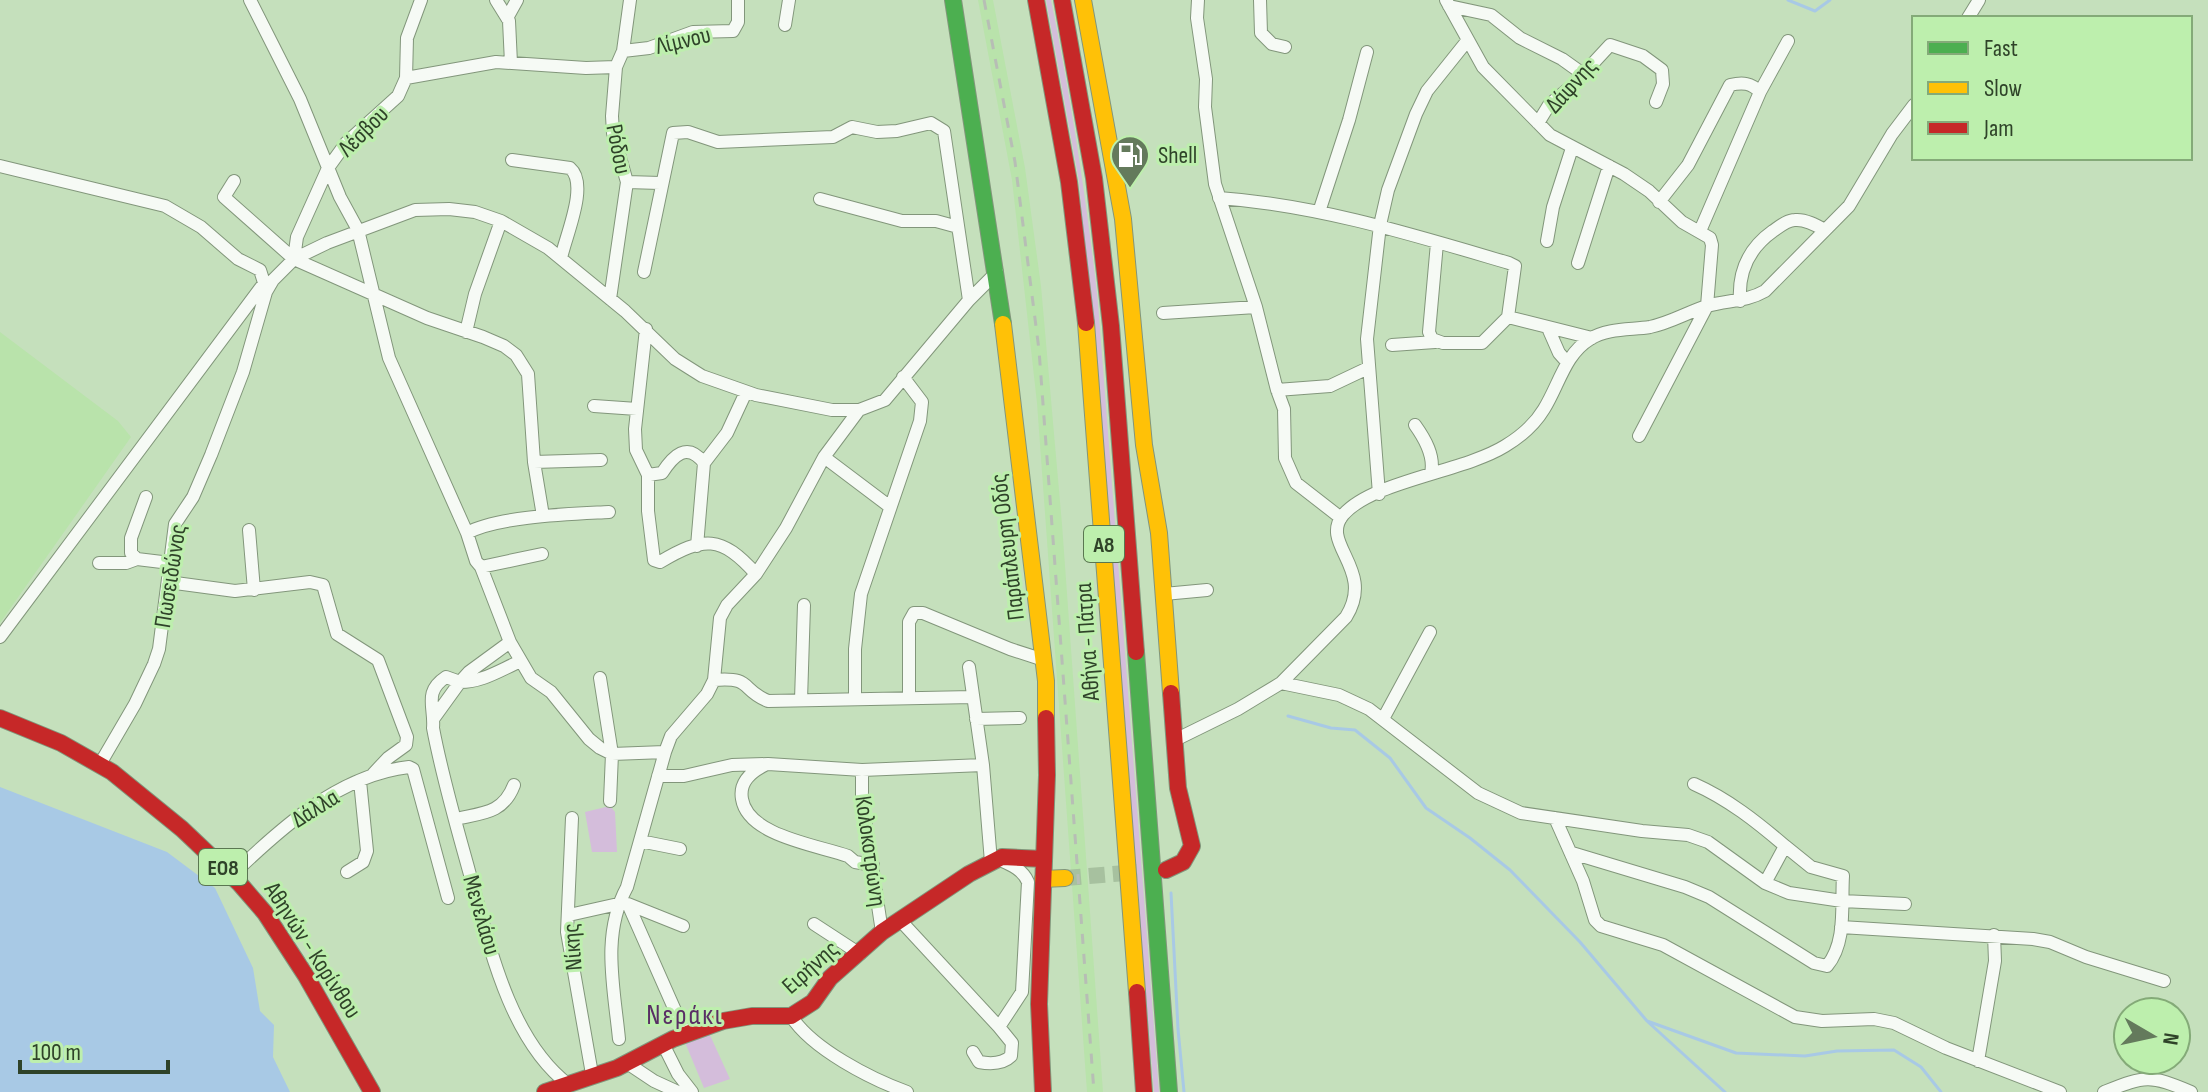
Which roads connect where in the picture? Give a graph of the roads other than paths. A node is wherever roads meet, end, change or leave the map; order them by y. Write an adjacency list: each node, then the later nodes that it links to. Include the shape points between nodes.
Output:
1 (250, 0): 34 (street)
2 (421, 0): 25 (street, via 407,38)
3 (496, 0): 15 (street)
4 (517, 0): 15 (street)
5 (630, 0): 20 (street, Ρόδου)
6 (738, 0): 20 (street, Λίμνου, via 733,31 693,32)
7 (789, 0): 16 (street)
8 (953, 0): 54 (main road, Παράπλευρη Οδός)
9 (1036, 0): 184 (main road, Αθήνα - Πάτρα / Α8, via 1068,170 1082,292)
10 (1062, 0): 185 (main road, Αθήνα - Πάτρα / Α8, via 1092,166 1108,301)
11 (1083, 0): 104 (main road, via 1123,219)
12 (1198, 0): 38 (street, via 1205,107)
13 (1260, 0): 19 (street, via 1261,33)
14 (1448, 3): 17 (street); 24 (street, via 1491,15)
15 (507, 18): 22 (street)
16 (785, 25)
17 (1467, 41): 29 (street, via 1489,75); 43 (street, via 1427,91 1416,114)
18 (1788, 41): 26 (street)
19 (1285, 47)
20 (623, 51): 23 (street, Ρόδου)
21 (1367, 52): 41 (street)
22 (511, 63): 23 (street); 25 (street, via 475,64)
23 (616, 67): 36 (street, Ρόδου, via 612,125)
24 (1583, 74): 27 (street, Δάφνης, via 1605,47 1623,47 1662,70); 29 (street, Δάφνης, via 1549,105)
25 (406, 78): 34 (street, Λέσβου, via 398,96 346,143)
26 (1760, 92): 40 (street, via 1747,83 1730,85 1701,144); 47 (street)
27 (1656, 102)
28 (1912, 108): 46 (street, via 1859,193)
29 (1538, 123): 30 (street)
30 (1572, 148): 33 (street); 48 (street)
31 (512, 160): 50 (street, via 575,172 578,192)
32 (0, 166): 55 (street, via 165,206 260,270)
33 (1609, 166): 40 (street); 52 (street)
34 (328, 168): 45 (street); 51 (street, Λέσβου, via 297,237)
35 (234, 181): 51 (street, via 224,197)
36 (627, 182): 37 (street); 57 (street, Ρόδου)
37 (660, 183): 44 (street, via 676,131 718,142 833,137 852,127 884,132 931,123 944,131); 53 (street)
38 (1219, 198): 41 (street); 61 (street)
39 (820, 199): 44 (street, via 902,221)
40 (1659, 202): 47 (street)
41 (1319, 212): 43 (street)
42 (501, 221): 45 (street, via 467,211 425,208); 50 (street); 66 (street)
43 (1380, 225): 49 (street); 71 (street)
44 (958, 227): 58 (street)
45 (358, 230): 51 (street); 56 (street)
46 (1825, 230): 59 (street, via 1765,291); 59 (street, via 1796,219 1762,239 1746,261)
47 (1700, 231): 60 (street, via 1712,245)
48 (1547, 241)
49 (1437, 243): 63 (street, via 1515,266); 68 (street, via 1429,332)
50 (561, 258): 57 (street)
51 (294, 259): 55 (street, Πωσειδώνος); 56 (street)
52 (1578, 263)
53 (644, 272)
54 (997, 272): 58 (street); 109 (main road, Παράπλευρη Οδός)
55 (265, 287): 98 (street, Πωσειδώνος, via 243,372 193,497 175,524); 107 (street)
56 (375, 295): 66 (street); 93 (street, via 396,377)
57 (610, 299): 65 (street)
58 (969, 300): 72 (street)
59 (1740, 301): 60 (street)
60 (1707, 306): 67 (street, via 1661,325); 79 (street)
61 (1256, 307): 62 (street); 73 (street)
62 (1163, 313)
63 (1508, 317): 64 (street); 68 (street, via 1482,343)
64 (1548, 328): 67 (street); 70 (street)
65 (646, 329): 74 (street, via 688,368); 76 (street)
66 (466, 332): 82 (street, via 504,346 525,366)
67 (1592, 338): 70 (street)
68 (1435, 342): 69 (street)
69 (1392, 345)
70 (1567, 362): 84 (street, via 1543,410 1519,436 1472,462)
71 (1368, 368): 73 (street, via 1330,386); 86 (street)
72 (903, 377): 77 (street, via 885,400); 88 (street, via 922,402)
73 (1277, 390): 91 (street, via 1286,414 1288,470 1296,483)
74 (746, 392): 77 (street, via 832,410); 83 (street, via 732,426)
75 (594, 406): 76 (street)
76 (637, 409): 85 (street, via 636,450)
77 (859, 410): 80 (street)
78 (1415, 425): 84 (street, via 1429,451)
79 (1639, 436)
80 (824, 457): 88 (street); 100 (street)
81 (601, 460): 82 (street)
82 (534, 462): 90 (street)
83 (704, 463): 85 (street, via 680,453 662,473); 94 (street)
84 (1431, 473): 86 (street)
85 (648, 475): 94 (street, via 654,560)
86 (1379, 494): 91 (street)
87 (146, 497): 96 (street, via 131,538 131,553)
88 (889, 506): 118 (street, via 857,612)
89 (609, 512): 90 (street)
90 (543, 516): 93 (street)
91 (1341, 518): 115 (street, via 1338,540 1355,577 1356,599 1346,617)
92 (249, 530): 102 (street)
93 (467, 533): 99 (street)
94 (697, 546): 100 (street, via 728,547)
95 (542, 554): 99 (street)
96 (137, 559): 97 (street); 98 (street)
97 (99, 563)
98 (170, 563): 101 (street, Πωσειδώνος)
99 (481, 567): 108 (street)
100 (756, 574): 113 (street, via 720,618)
101 (168, 582): 102 (street); 129 (street, Πωσειδώνος, via 154,664)
102 (254, 590): 125 (street, via 323,585 337,634 378,660)
103 (1207, 590): 104 (street)
104 (1164, 594): 126 (main road)
105 (804, 605): 119 (street)
106 (1430, 632): 123 (street)
107 (0, 637)
108 (510, 642): 110 (street); 114 (street)
109 (1044, 660): 117 (street, via 914,613 909,622); 146 (main road, Παράπλευρη Οδός)
110 (521, 661): 114 (street, via 487,678); 128 (street, via 581,731)
111 (969, 667): 116 (street)
112 (600, 678): 128 (street)
113 (714, 680): 119 (street, via 741,681 768,701); 127 (street, via 671,736)
114 (460, 682): 124 (street, via 446,677 437,684 430,705)
115 (1281, 683): 123 (street, via 1339,695); 126 (street)
116 (973, 697): 117 (street); 122 (street)
117 (909, 698): 118 (street)
118 (855, 699): 119 (street)
119 (801, 700)
120 (0, 718): 129 (main road, Αθηνών - Κορίνθου / ΕΟ8)
121 (1020, 718): 122 (street)
122 (976, 719): 131 (street)
123 (1383, 719): 140 (street, via 1488,799 1521,813)
124 (433, 723): 125 (street); 141 (street, Μενελάου)
125 (407, 737): 133 (street, via 406,745)
126 (1175, 740): 149 (main road, via 1178,788 1192,846 1181,864)
127 (665, 752): 128 (street); 134 (street)
128 (612, 754): 138 (street)
129 (100, 764): 151 (main road, Αθηνών - Κορίνθου / ΕΟ8)
130 (768, 764): 132 (street); 134 (street); 148 (street, via 742,785 742,802 752,820 767,831)
131 (983, 765): 132 (street); 147 (street)
132 (862, 770): 148 (street, Κολοκοτρώνη)
133 (373, 774): 135 (street, Δάλλα); 155 (street, Δάλλα, via 413,769)
134 (658, 776): 142 (street)
135 (360, 781): 150 (street, via 367,851 363,862); 151 (street, Δάλλα, via 304,811)
136 (1694, 784): 143 (street)
137 (514, 785): 141 (street, via 499,809)
138 (610, 801)
139 (572, 818): 159 (street, Νίκης)
140 (1555, 818): 145 (street); 154 (street, via 1704,839)
141 (455, 819): 177 (street, Μενελάου, via 513,1007 542,1057)
142 (640, 841): 144 (street); 157 (street)
143 (1785, 846): 154 (street); 156 (street, via 1811,867 1843,876)
144 (680, 849)
145 (1572, 853): 163 (street, via 1709,897 1822,966 1830,963); 174 (street, via 1601,926 1663,945 1795,1017 1894,1023)
146 (1044, 859): 147 (main road); 153 (main road, Παράπλευρη Οδός)
147 (994, 861): 160 (main road, Ειρήνης); 169 (street, via 1012,865 1028,882 1022,992)
148 (873, 865): 164 (street, Κολοκοτρώνη)
149 (1166, 870)
150 (347, 872)
151 (232, 875): 178 (main road, Αθηνών - Κορίνθου / ΕΟ8, via 265,913 306,976)
152 (1065, 878): 153 (main road)
153 (1043, 879): 183 (main road, Παράπλευρη Οδός)
154 (1765, 883): 156 (street, via 1798,895)
155 (448, 898)
156 (1842, 901): 158 (street); 163 (street)
157 (623, 904): 159 (street); 162 (street); 170 (street); 171 (street, via 612,932 610,963)
158 (1905, 904)
159 (569, 915): 176 (street, Νίκης, via 572,973)
160 (899, 919): 164 (main road, Ειρήνης); 169 (street)
161 (814, 924): 166 (street)
162 (683, 926)
163 (1841, 927): 165 (street)
164 (882, 932): 166 (main road, Ειρήνης)
165 (1994, 935): 167 (street, via 2050,942); 174 (street, via 1995,961)
166 (860, 954): 168 (main road, Ειρήνης, via 830,978 813,1002)
167 (2164, 981)
168 (791, 1016): 170 (main road, Ειρήνης, via 739,1017); 182 (street, via 810,1038)
169 (999, 1027): 173 (street, via 1012,1043 1007,1060 979,1062)
170 (685, 1033): 172 (main road, Ειρήνης)
171 (619, 1039)
172 (663, 1044): 175 (main road, Ειρήνης); 181 (street)
173 (973, 1052)
174 (1978, 1061): 186 (street)
175 (627, 1063): 176 (main road, Ειρήνης); 180 (street)
176 (592, 1074): 177 (main road, Ειρήνης)
177 (569, 1085): 179 (main road, Ειρήνης)
178 (372, 1092)
179 (545, 1092)
180 (678, 1092)
181 (692, 1092)
182 (907, 1092)
183 (1043, 1092)
184 (1144, 1092)
185 (1169, 1092)
186 (2060, 1092)
187 (2104, 1092): 188 (street, via 2145,1077)
188 (2191, 1092)

